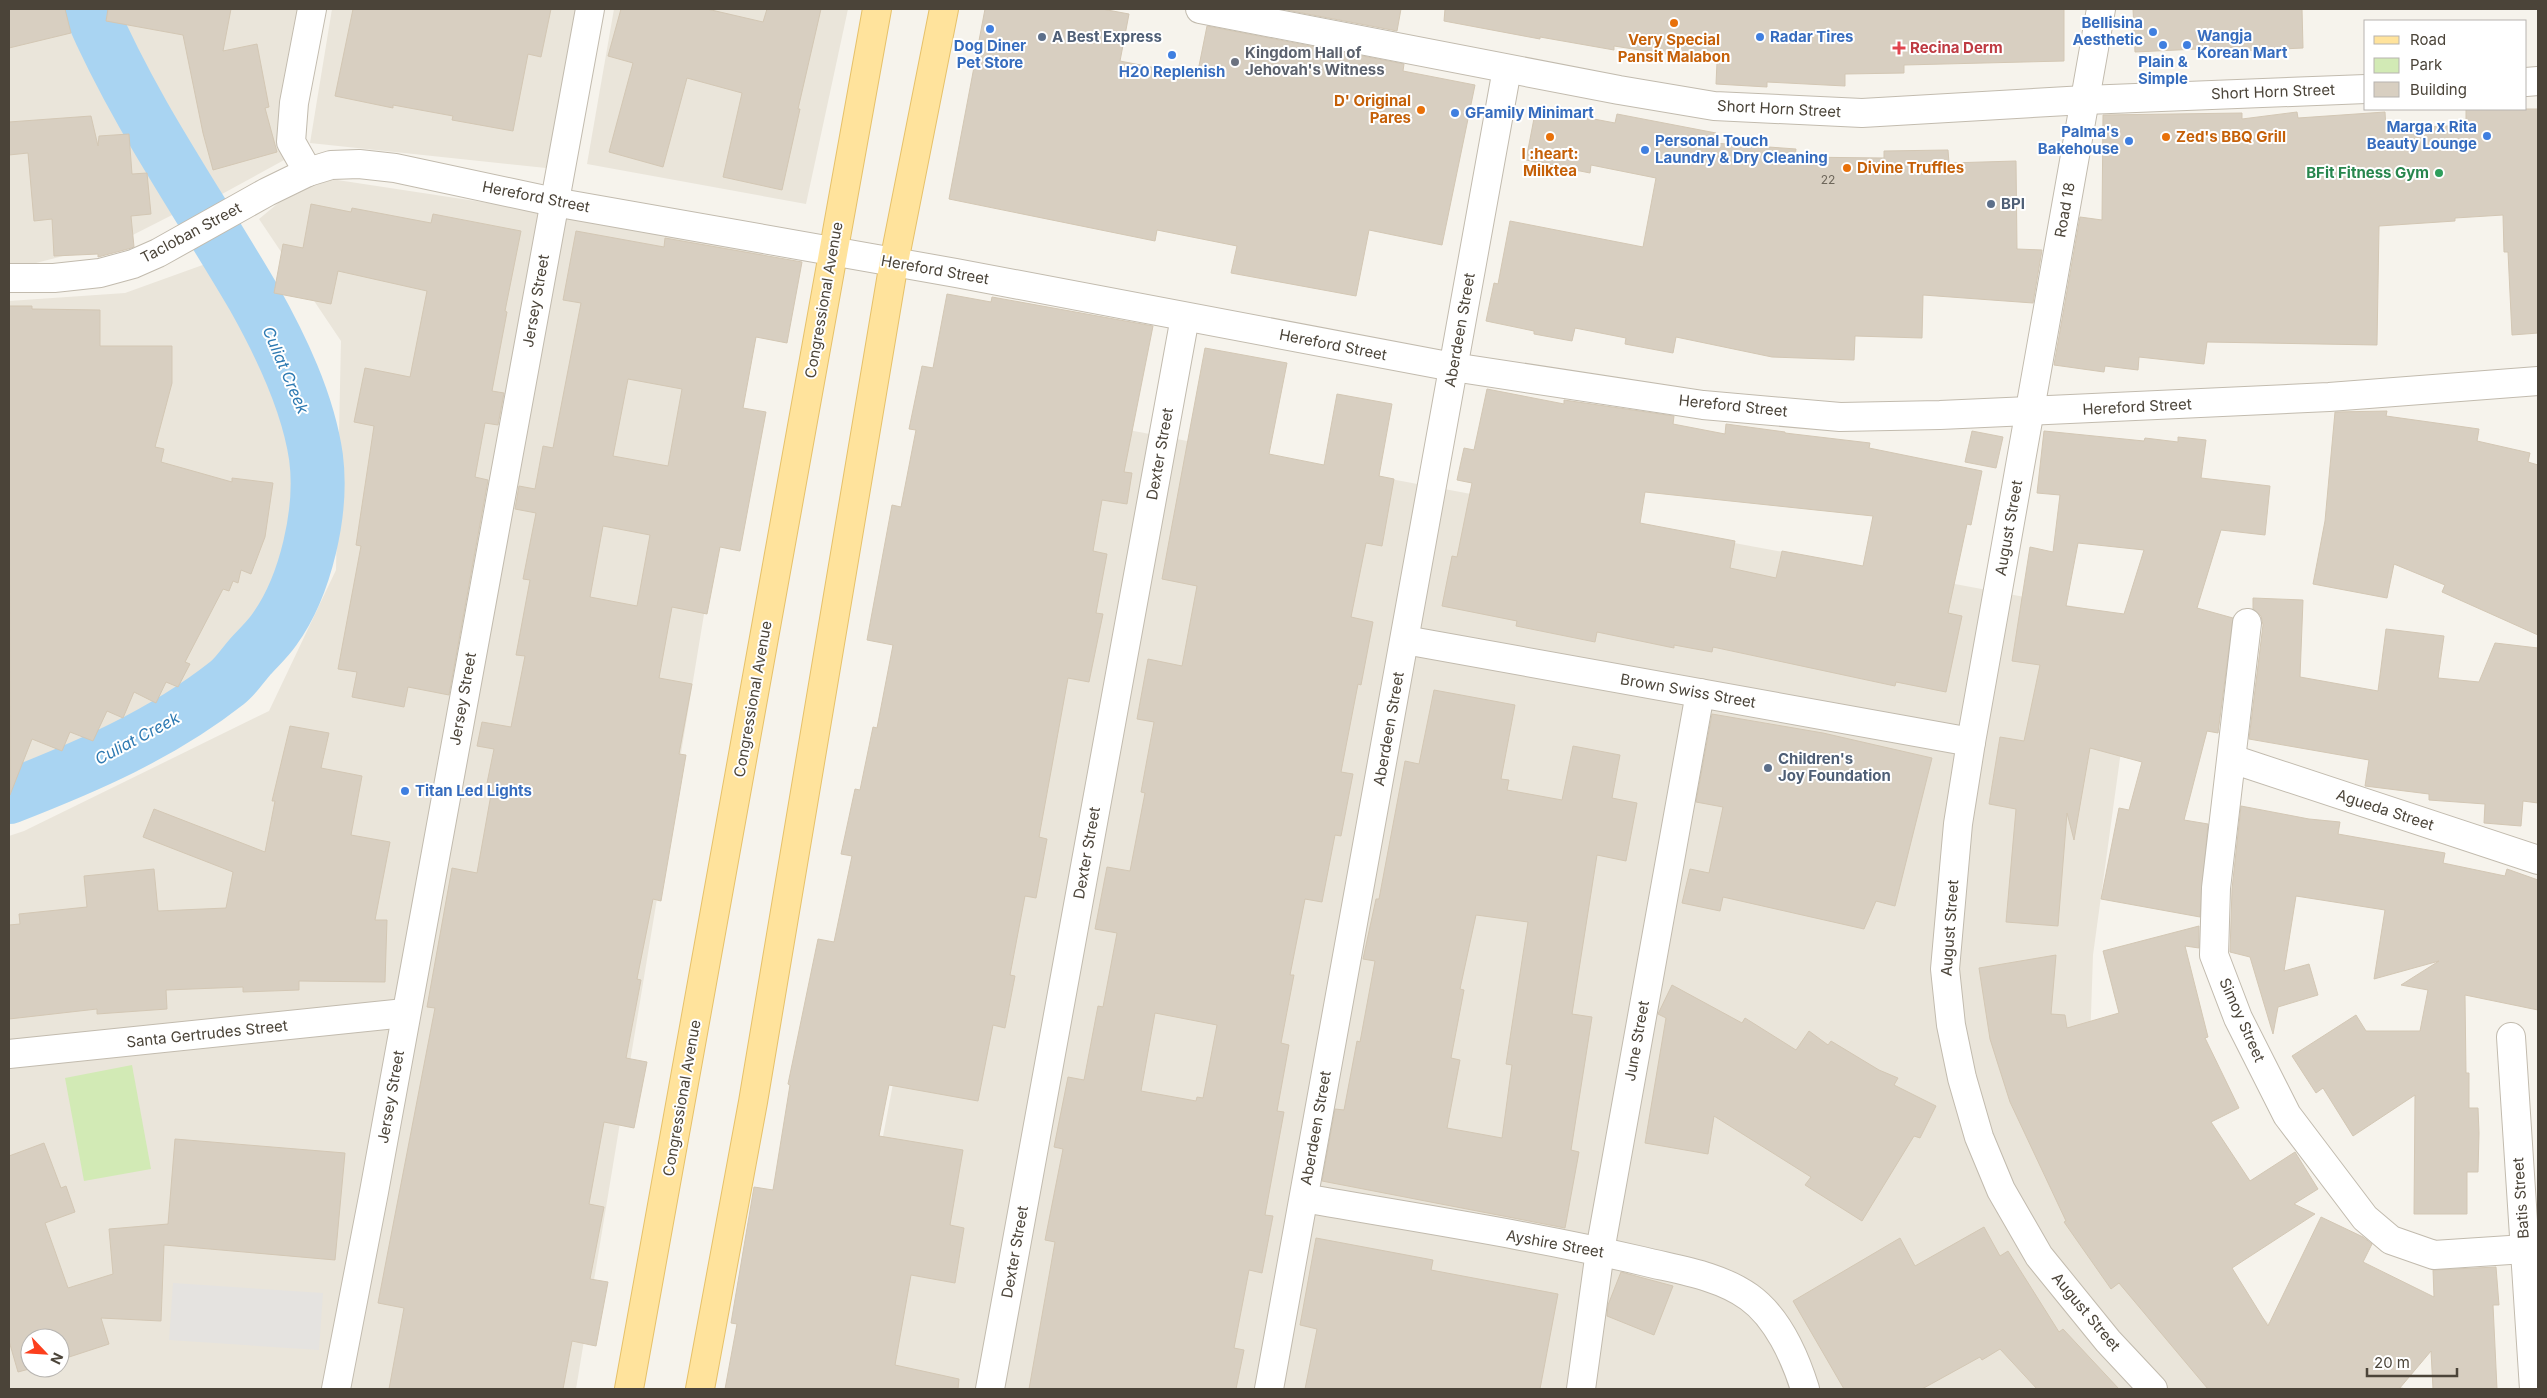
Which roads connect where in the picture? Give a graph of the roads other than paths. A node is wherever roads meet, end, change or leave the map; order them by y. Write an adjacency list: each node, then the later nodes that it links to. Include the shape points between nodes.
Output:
1 (312, 9): 11 (street, via 294,103 291,142)
2 (590, 9): 12 (street, Jersey Street)
3 (877, 9): 13 (main road, Congressional Avenue)
4 (944, 9): 14 (main road)
5 (1200, 9): 7 (street, Short Horn Street)
6 (2101, 9): 10 (street, Road 18)
7 (1289, 18): 8 (street, Short Horn Street)
8 (1507, 69): 10 (street, Short Horn Street, via 1714,106 1794,111 1862,113); 17 (street, Aberdeen Street)
9 (2364, 88): 10 (street, Short Horn Street)
10 (2085, 100): 19 (street, Road 18)
11 (308, 172): 12 (street, Hereford Street, via 331,165 395,168); 15 (street, Tacloban Street, via 133,264 100,273)
12 (554, 202): 13 (street, Hereford Street); 26 (street, Jersey Street)
13 (833, 252): 14 (street, Hereford Street); 33 (main road, Congressional Avenue)
14 (894, 262): 16 (street, Hereford Street); 34 (main road, via 757,1082)
15 (9, 278)
16 (1184, 317): 17 (street, Hereford Street); 35 (street, Dexter Street)
17 (1453, 367): 19 (street, Hereford Street, via 1702,405 1831,416); 21 (street, Aberdeen Street)
18 (2538, 381): 19 (street, Hereford Street, via 2329,397)
19 (2029, 412): 23 (street, August Street)
20 (2247, 623): 24 (street, Simoy Street)
21 (1404, 640): 22 (street, Brown Swiss Street); 29 (street, Aberdeen Street)
22 (1700, 694): 23 (street, Brown Swiss Street); 31 (street, June Street)
23 (1971, 742): 39 (street, August Street, via 1958,824 1945,969 1951,1025 1962,1078 1979,1137 2001,1190 2039,1256 2108,1341)
24 (2232, 760): 25 (street, Agueda Street); 30 (street, Simoy Street, via 2216,888 2214,955 2238,1018 2287,1115 2365,1218 2391,1240 2434,1255)
25 (2538, 860)
26 (405, 1013): 28 (street, Santa Gertrudes Street); 32 (street, Jersey Street)
27 (2511, 1036): 30 (street, Batis Street)
28 (9, 1054)
29 (1304, 1198): 31 (street, Ayshire Street); 36 (street, Aberdeen Street)
30 (2525, 1249): 40 (street, Batis Street)
31 (1600, 1251): 37 (street, June Street); 38 (street, Ayshire Street, via 1718,1280 1750,1297 1783,1337)
32 (336, 1389)
33 (629, 1389)
34 (700, 1389)
35 (990, 1389)
36 (1269, 1389)
37 (1581, 1389)
38 (1805, 1389)
39 (2153, 1389)
40 (2534, 1389)

